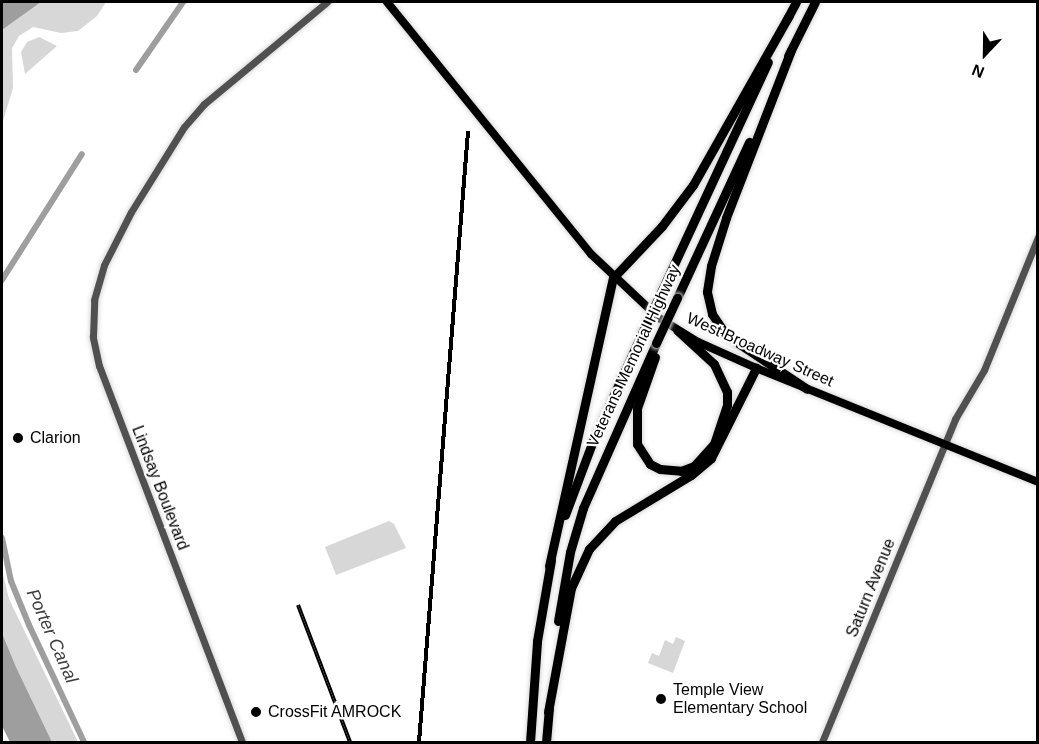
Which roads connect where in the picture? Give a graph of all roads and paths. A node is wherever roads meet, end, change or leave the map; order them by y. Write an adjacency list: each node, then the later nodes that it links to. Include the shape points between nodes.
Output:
1 (327, 2): 18 (street, Lindsay Boulevard, via 191,117 162,159 117,239 94,300 96,355)
2 (387, 2): 8 (main road, West Broadway Street)
3 (796, 2): 5 (highway, Veterans Memorial Highway)
4 (815, 2): 6 (highway, Veterans Memorial Highway)
5 (789, 15): 8 (highway, via 693,185); 15 (highway, Veterans Memorial Highway, bridge, via 590,448)
6 (791, 50): 10 (highway, Veterans Memorial Highway, bridge); 12 (highway, via 726,218 707,292 712,314 726,334)
7 (1038, 237): 13 (street, Saturn Avenue, via 984,370)
8 (614, 278): 9 (main road, West Broadway Street); 15 (highway)
9 (677, 330): 10 (highway, via 714,364 725,385 728,405 714,444 694,466 681,471 650,464 642,456 634,433 637,408); 11 (main road, West Broadway Street)
10 (658, 344): 17 (highway, Veterans Memorial Highway, via 593,480 575,535 558,620)
11 (756, 368): 12 (main road, West Broadway Street); 17 (highway, via 711,458 691,475 615,521 590,549 569,596)
12 (807, 389): 13 (main road, West Broadway Street)
13 (945, 444): 14 (main road, West Broadway Street); 22 (street, Saturn Avenue)
14 (1038, 482)
15 (549, 566): 16 (highway, Veterans Memorial Highway)
16 (537, 641): 19 (highway); 20 (highway, Veterans Memorial Highway)
17 (548, 712): 21 (highway, Veterans Memorial Highway)
18 (242, 742)
19 (524, 742)
20 (530, 742)
21 (546, 742)
22 (822, 742)

